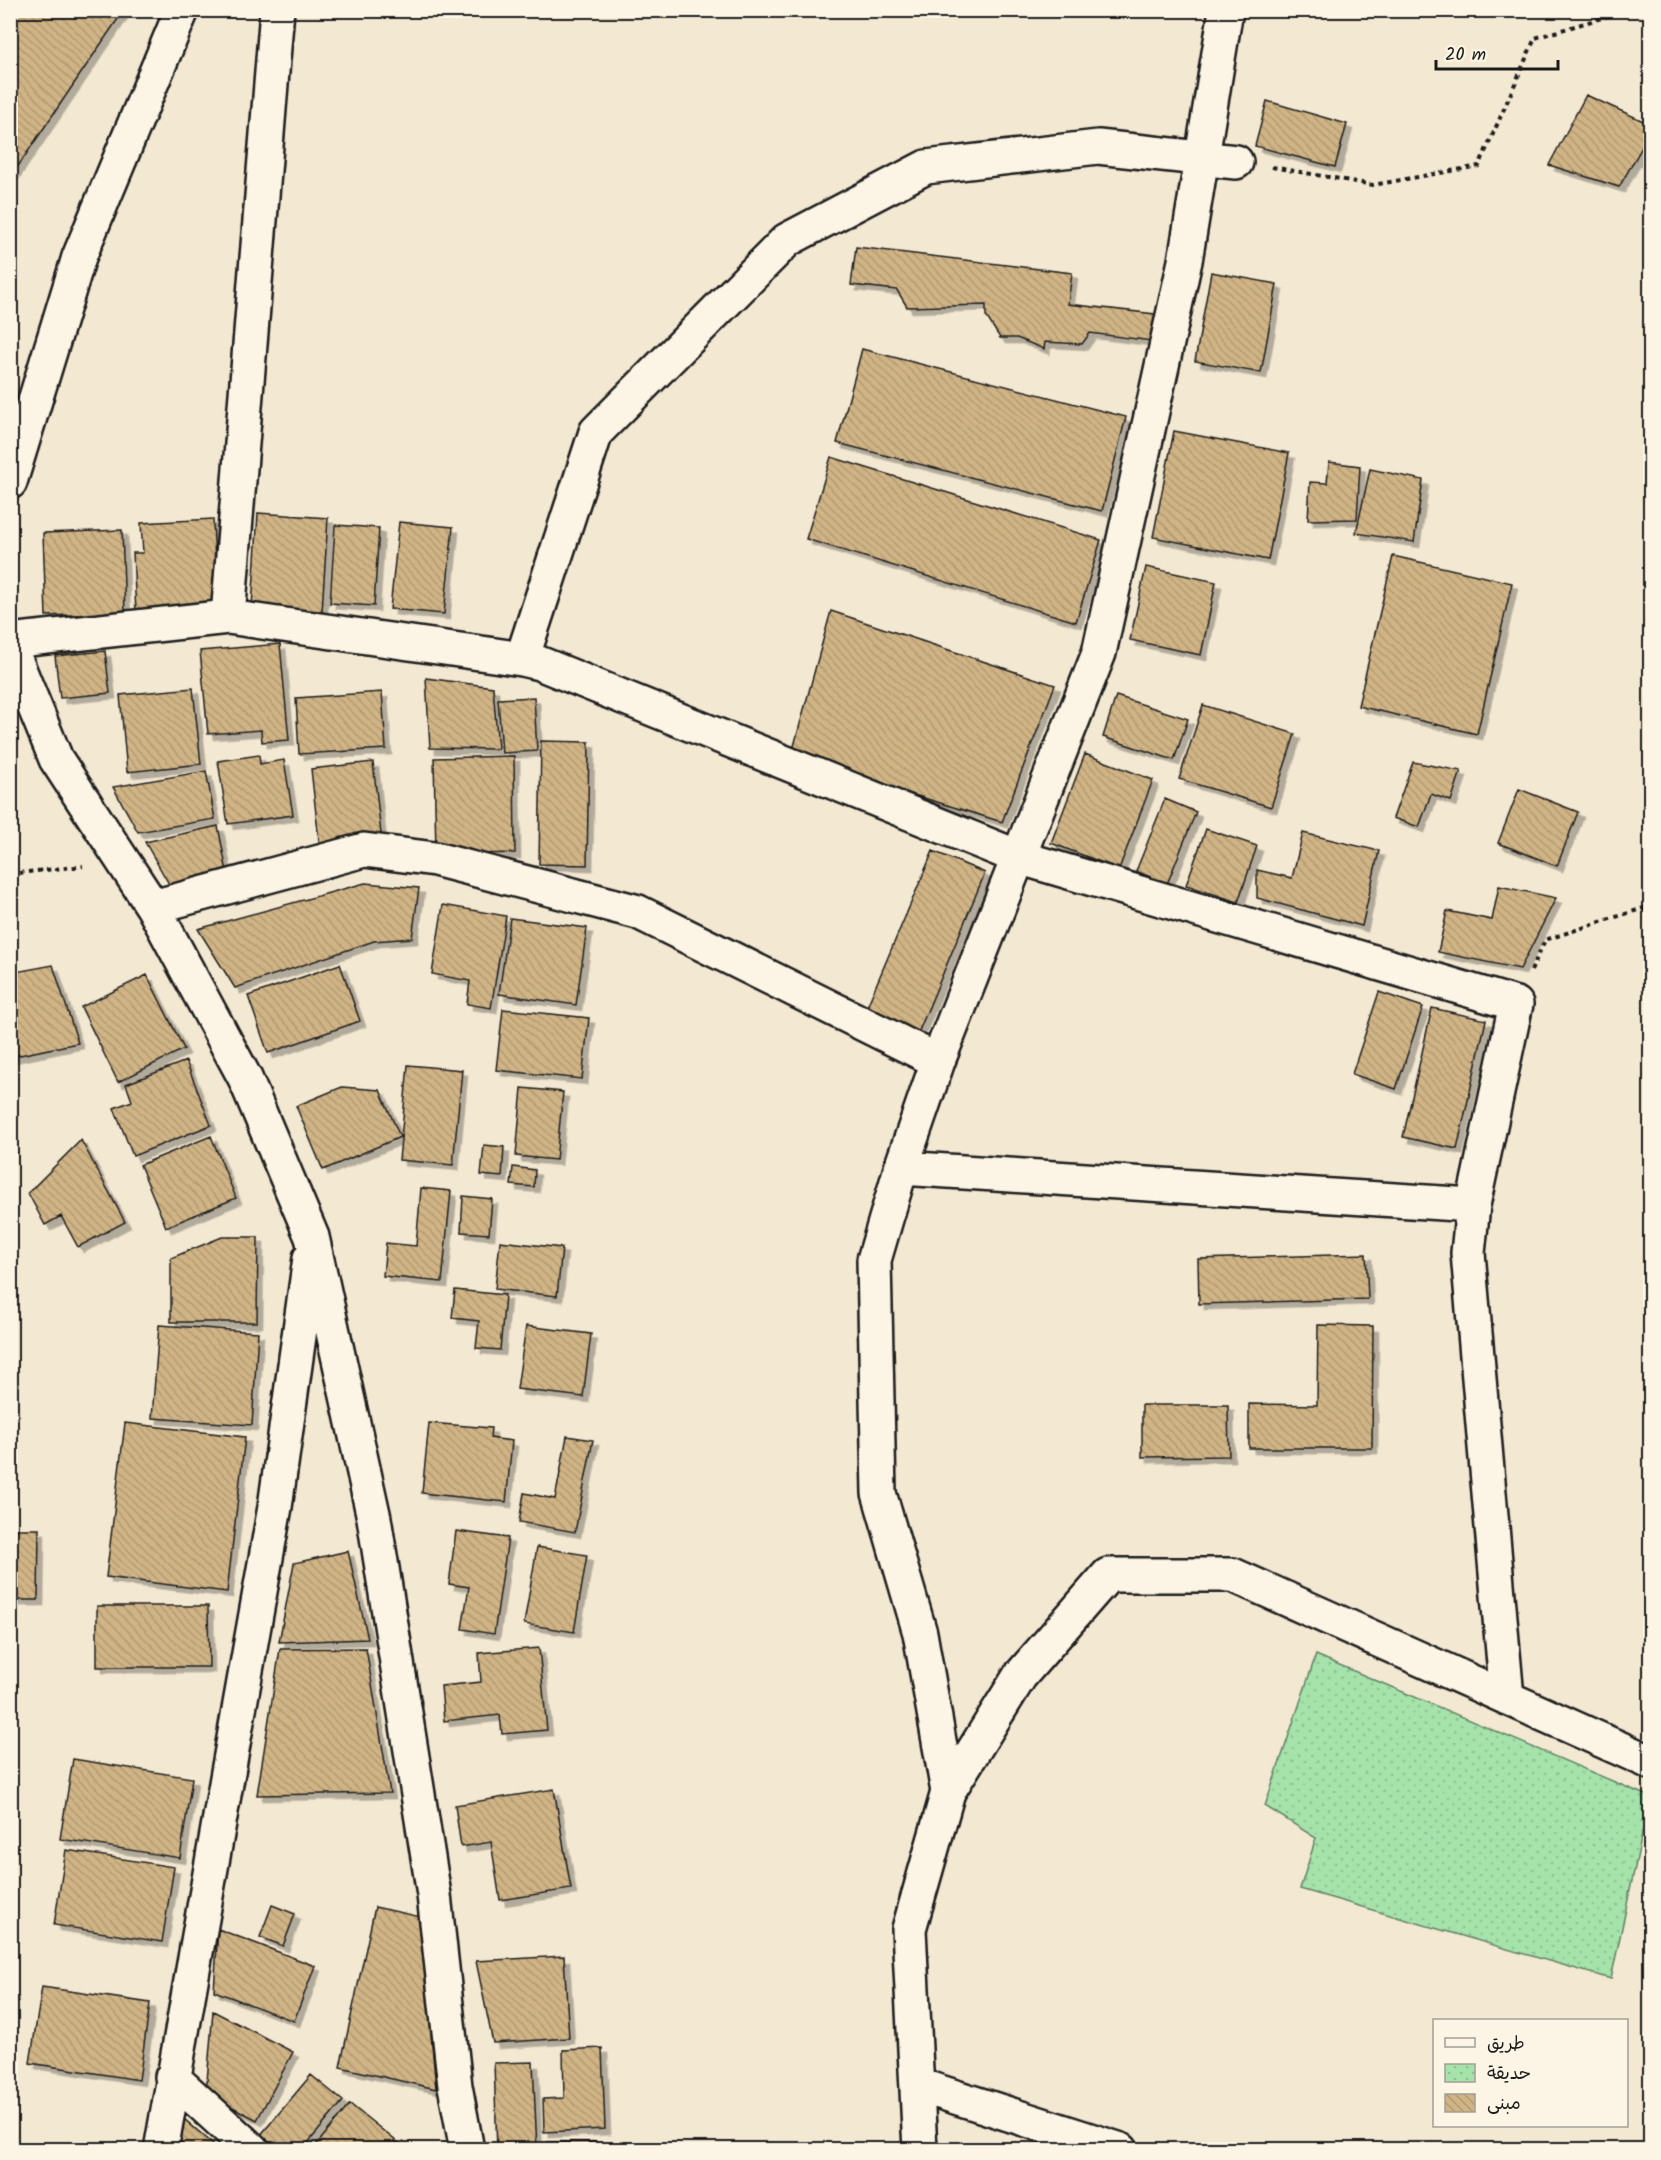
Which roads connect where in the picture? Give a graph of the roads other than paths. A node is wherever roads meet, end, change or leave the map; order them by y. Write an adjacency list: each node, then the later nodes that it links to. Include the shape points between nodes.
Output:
1 (182, 10): 6 (street, via 79,256)
2 (277, 10): 7 (street)
3 (1226, 10): 4 (street)
4 (1202, 158): 5 (street); 10 (street, via 1098,147 926,167 787,240 596,432); 11 (street, via 1185,261 1099,653)
5 (1236, 162)
6 (10, 482)
7 (228, 617): 8 (street); 10 (street)
8 (10, 641)
9 (10, 647): 12 (street, via 56,759)
10 (522, 659): 11 (street)
11 (1018, 857): 13 (street); 15 (street, via 1516,1004)
12 (153, 907): 13 (street, via 364,850 435,859 638,912); 16 (street, via 245,1078)
13 (938, 1061): 14 (street)
14 (901, 1168): 15 (street); 19 (street, via 874,1260 879,1493 920,1633)
15 (1473, 1205): 17 (street, via 1468,1253)
16 (312, 1238): 20 (street, via 275,1507); 24 (street, via 374,1518 434,1894 455,2086)
17 (1507, 1698): 18 (street); 19 (street, via 1233,1575 1108,1575 1020,1676)
18 (1650, 1762)
19 (948, 1792): 21 (street, via 909,1929)
20 (172, 2077): 22 (street); 23 (street)
21 (918, 2085): 25 (street); 26 (street)
22 (161, 2150)
23 (252, 2150)
24 (467, 2150)
25 (920, 2150)
26 (1121, 2150)

